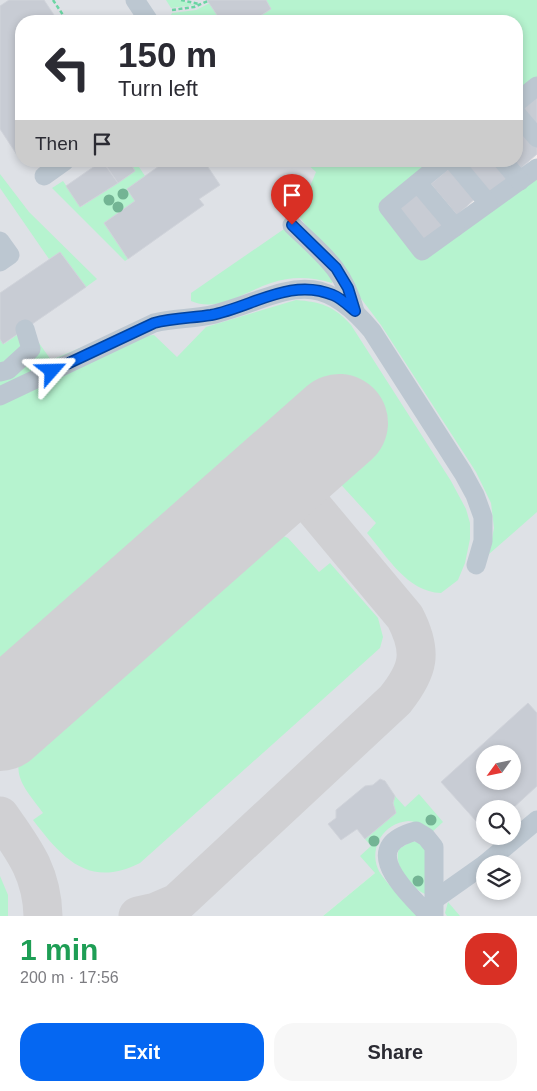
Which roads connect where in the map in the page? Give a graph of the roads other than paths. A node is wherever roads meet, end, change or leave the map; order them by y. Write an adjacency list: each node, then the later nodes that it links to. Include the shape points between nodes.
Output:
1 (134, 0): 2 (lane)
2 (145, 15)
3 (537, 86): 4 (lane)
4 (523, 97)
5 (523, 121): 6 (lane)
6 (537, 138)
7 (57, 167): 12 (lane)
8 (437, 167): 14 (lane)
9 (458, 167): 15 (lane)
10 (508, 167): 13 (lane)
11 (537, 168): 13 (lane)
12 (44, 176)
13 (520, 181): 15 (lane)
14 (418, 183): 17 (lane); 17 (lane, via 388,207 422,251)
15 (488, 203): 17 (lane)
16 (292, 225): 20 (lane, via 336,268 348,288)
17 (455, 227)
18 (0, 241): 19 (lane, via 10,255)
19 (0, 262)
20 (355, 311): 23 (lane, via 334,295 306,288 289,290 212,315 170,318); 24 (lane, via 372,331 475,495 483,518 483,541)
21 (25, 329): 22 (lane, via 31,349 8,370)
22 (0, 372)
23 (0, 396)
24 (476, 565)
25 (537, 820): 26 (lane)
26 (496, 855)
27 (476, 872): 28 (lane)
28 (432, 911)

